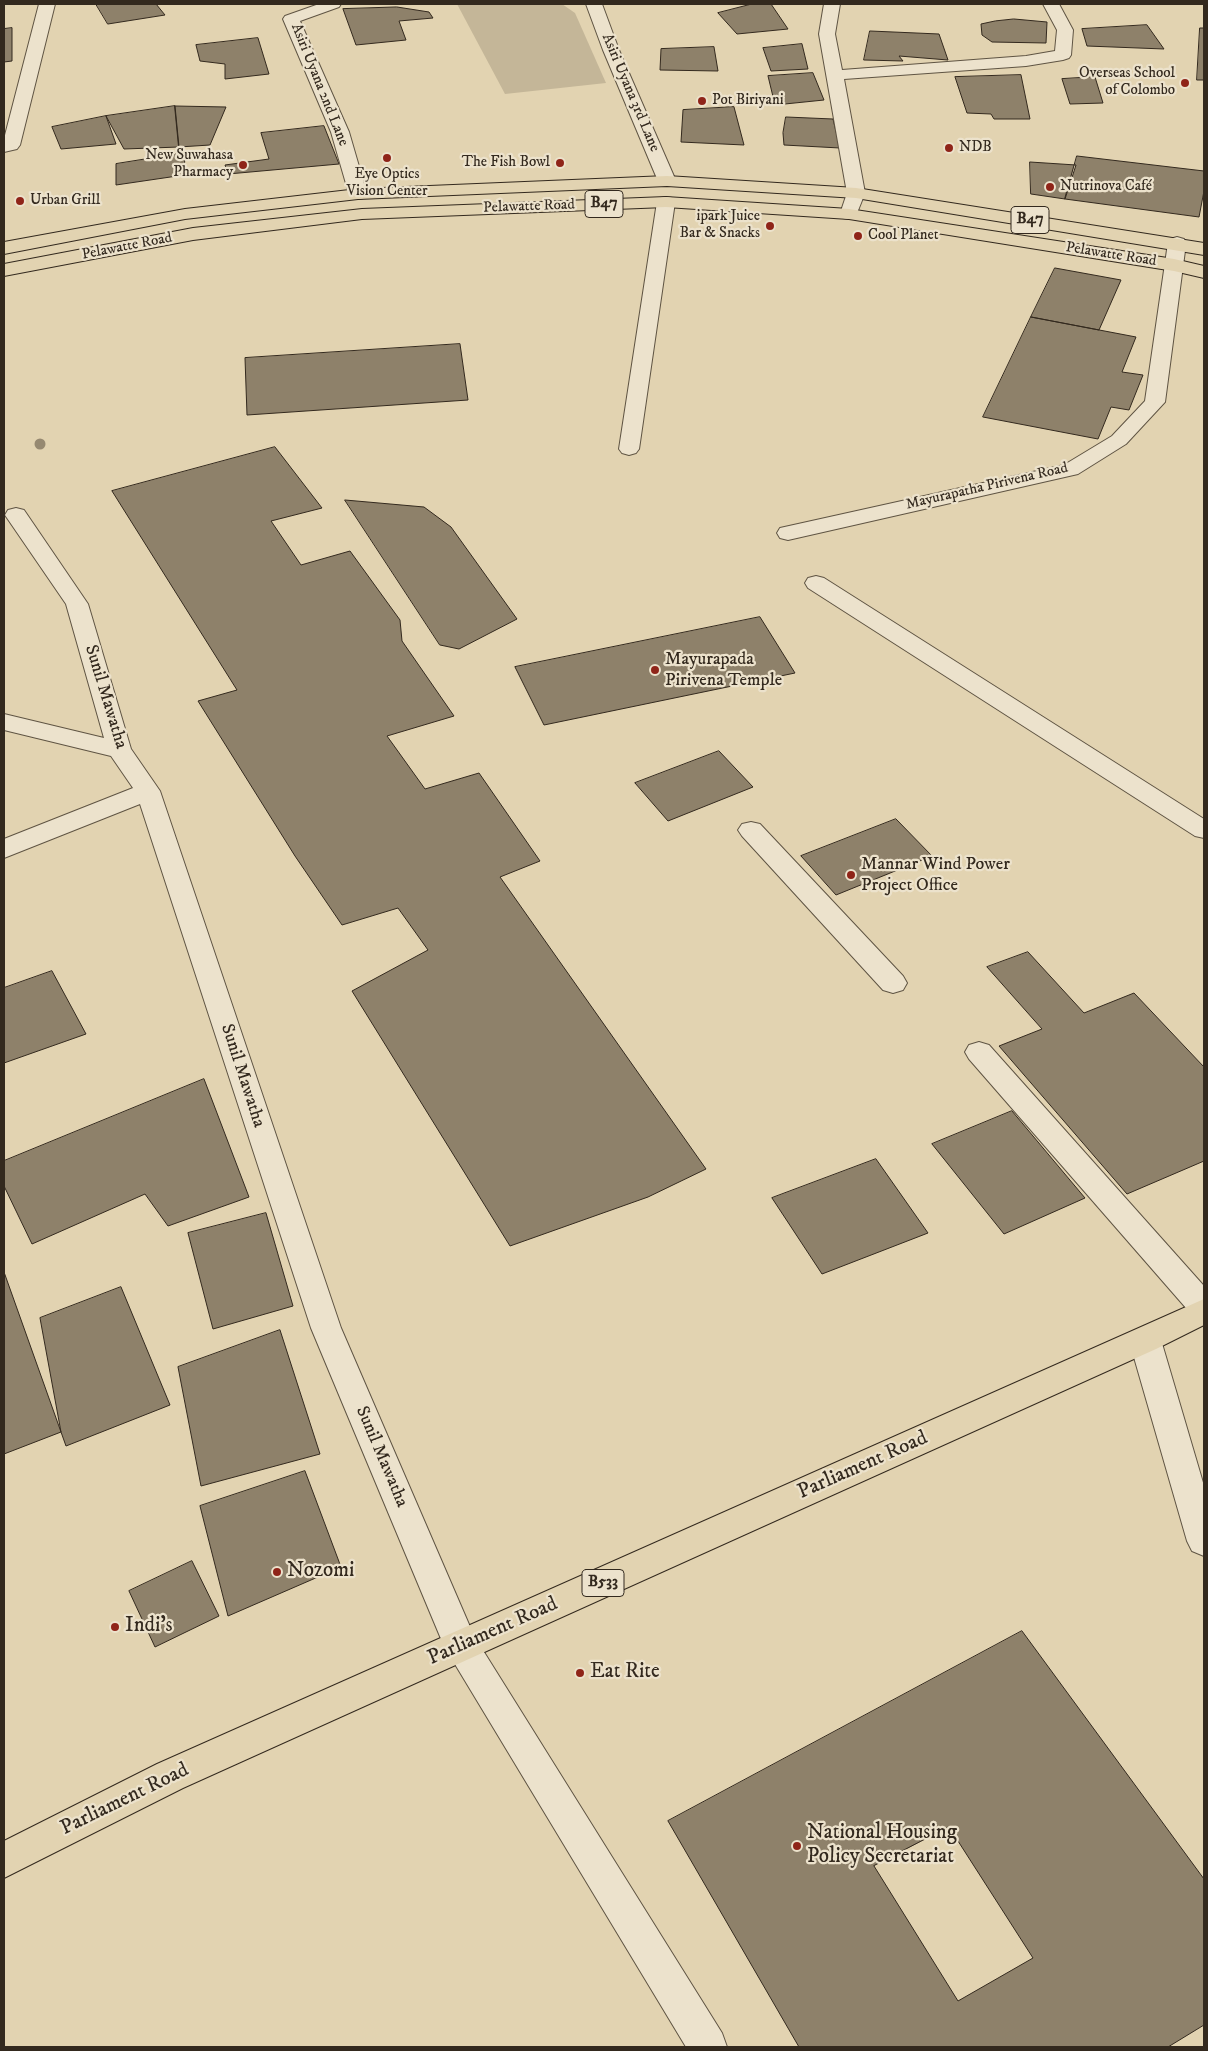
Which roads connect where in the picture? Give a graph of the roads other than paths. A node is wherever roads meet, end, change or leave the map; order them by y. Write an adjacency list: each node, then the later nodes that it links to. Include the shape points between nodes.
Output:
1 (47, 4): 7 (street, via 11,145)
2 (333, 4): 10 (street, Asiri Uyana 2nd Lane, via 291,19 340,132)
3 (594, 4): 8 (street, Asiri Uyana 3rd Lane)
4 (832, 4): 6 (street, via 827,34)
5 (1051, 4): 6 (street, via 1065,30 1063,55 1026,61)
6 (836, 74): 9 (street)
7 (4, 147)
8 (667, 181): 9 (main road, Pelawatte Road / B47); 10 (main road, Pelawatte Road / B47)
9 (856, 193): 12 (street); 13 (main road, Pelawatte Road / B47)
10 (358, 194): 14 (main road, Pelawatte Road / B47, via 185,214)
11 (666, 202): 12 (main road, Pelawatte Road / B47); 17 (main road, Pelawatte Road / B47, via 362,214 193,234); 19 (street)
12 (849, 214): 16 (main road, Pelawatte Road / B47)
13 (1177, 243): 15 (main road, Pelawatte Road / B47); 16 (street, Mayurapatha Pirivena Road)
14 (4, 248)
15 (1204, 249)
16 (1174, 265): 18 (main road, Pelawatte Road / B47); 21 (street, Mayurapatha Pirivena Road, via 1155,402 1119,440 1070,470)
17 (4, 270)
18 (1204, 272)
19 (629, 449)
20 (16, 515): 24 (street, Sunil Mawatha, via 78,604)
21 (788, 533)
22 (816, 583): 27 (street)
23 (4, 722): 24 (street)
24 (119, 750): 25 (street, Sunil Mawatha)
25 (148, 791): 28 (street); 35 (street, Sunil Mawatha, via 326,1328)
26 (751, 830): 29 (street)
27 (1204, 830)
28 (4, 849)
29 (893, 983)
30 (979, 1052): 31 (street)
31 (1204, 1307)
32 (1204, 1311): 33 (main road, Parliament Road / B533)
33 (1144, 1340): 34 (street); 35 (main road, Parliament Road / B533)
34 (1204, 1541)
35 (461, 1646): 36 (main road, Parliament Road / B533, via 170,1776); 37 (street, Sunil Mawatha)
36 (4, 1860)
37 (708, 2047)

